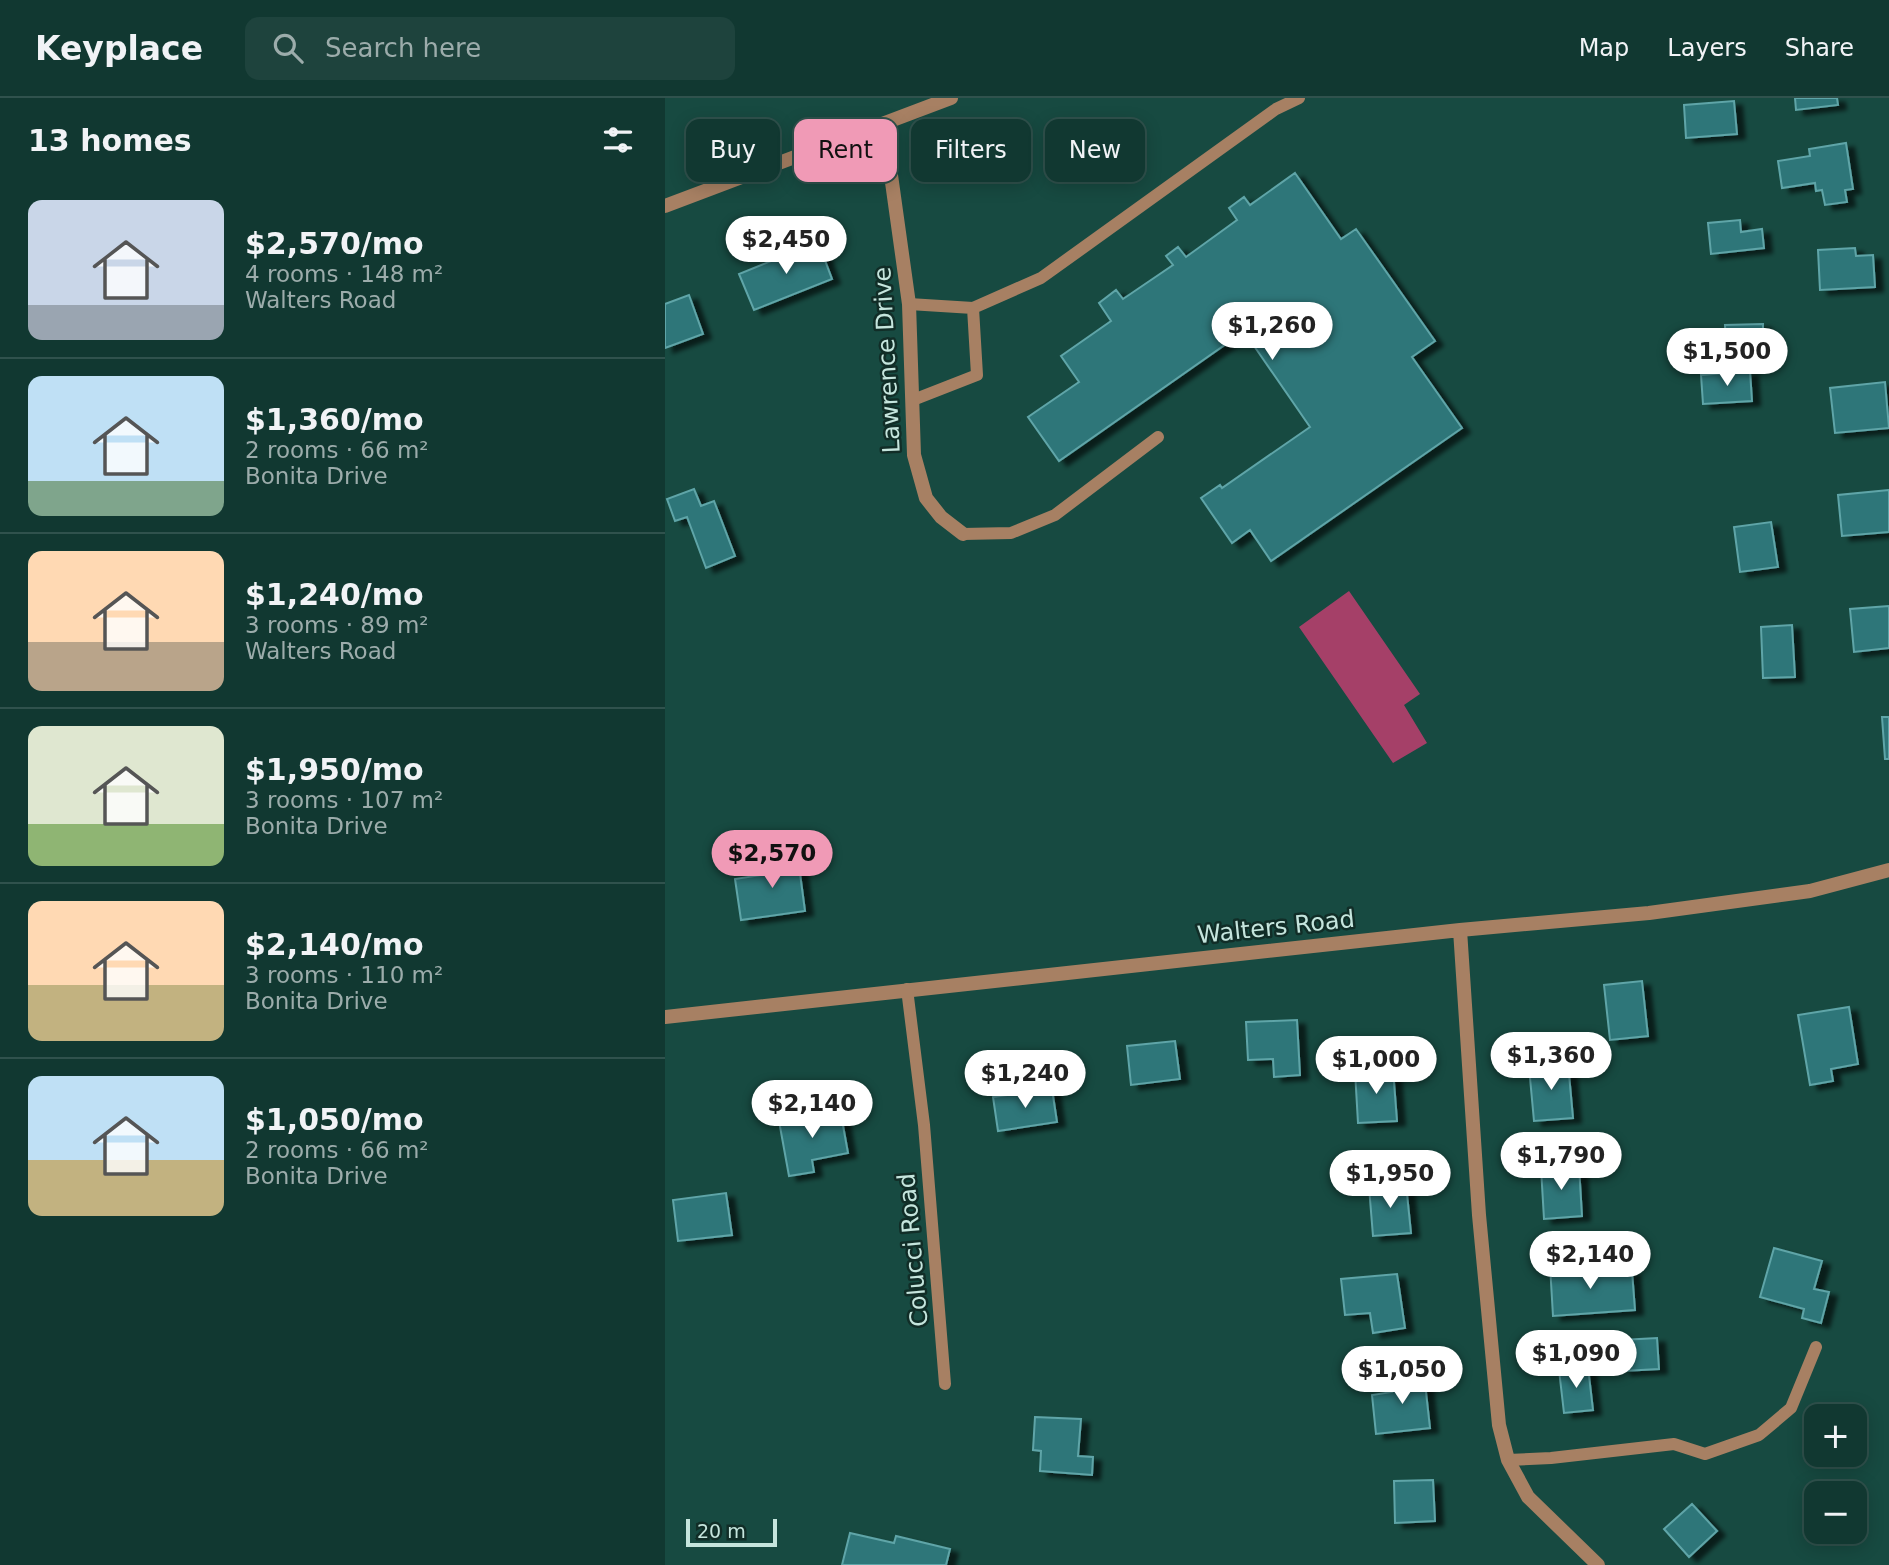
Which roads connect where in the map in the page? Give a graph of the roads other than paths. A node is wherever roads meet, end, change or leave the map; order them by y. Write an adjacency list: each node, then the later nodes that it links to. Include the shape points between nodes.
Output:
1 (951, 98): 3 (street)
2 (1299, 98): 8 (lane, via 1276,109 1041,278)
3 (897, 120)
4 (794, 158): 6 (street)
5 (892, 182): 7 (street, Lawrence Drive)
6 (665, 206)
7 (909, 304): 8 (lane); 9 (street, Lawrence Drive)
8 (973, 308): 9 (lane, via 977,375)
9 (913, 400): 11 (street, Lawrence Drive, via 913,455 920,484 941,517)
10 (1159, 437): 11 (lane, via 1055,515 1011,533)
11 (963, 534)
12 (1889, 870): 13 (street, Walters Road, via 1810,891 1650,913)
13 (1460, 930): 14 (street, Walters Road); 18 (street, via 1479,1216 1499,1425)
14 (907, 989): 15 (street, Walters Road); 17 (lane, Colucci Road, via 924,1125)
15 (665, 1017)
16 (1816, 1347): 18 (lane, via 1791,1408 1759,1435 1738,1443 1705,1454 1674,1444)
17 (945, 1384)
18 (1508, 1460): 19 (street, via 1528,1497)
19 (1598, 1565)

